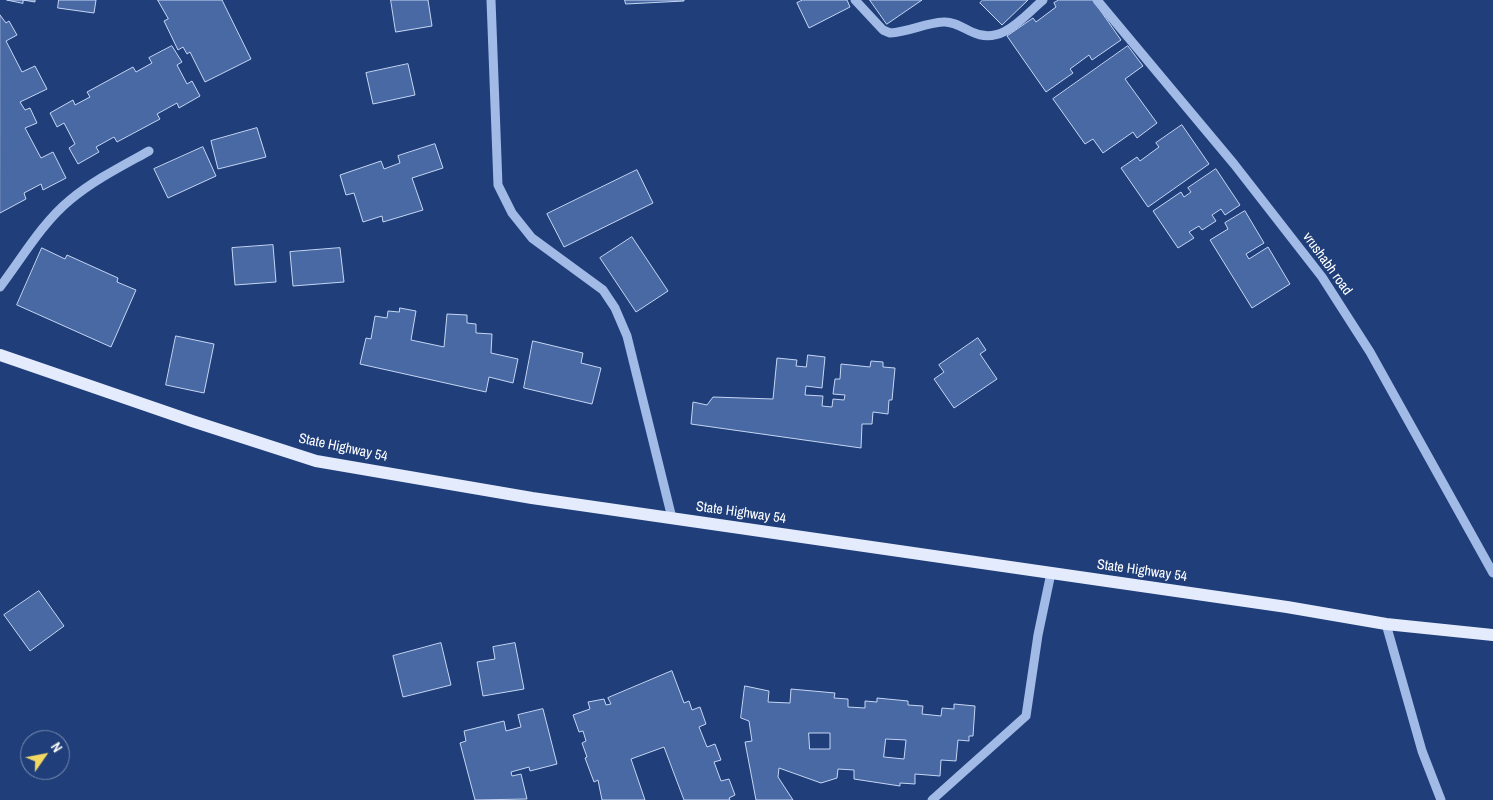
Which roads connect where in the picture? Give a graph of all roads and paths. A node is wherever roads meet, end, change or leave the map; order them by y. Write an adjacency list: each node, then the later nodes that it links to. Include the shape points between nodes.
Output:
1 (491, 0): 8 (street, via 498,185 512,213 532,238 603,290 615,308 627,336)
2 (855, 0): 3 (street, via 883,30 890,33 944,22 986,38 1006,31)
3 (1043, 0)
4 (1097, 0): 10 (street, vrushabh road, via 1234,164 1322,277 1370,352)
5 (149, 151): 6 (street, via 69,200)
6 (0, 287)
7 (0, 355): 8 (main road, State Highway 54, via 316,461)
8 (672, 518): 9 (main road, State Highway 54)
9 (1051, 573): 11 (main road, State Highway 54); 13 (street, via 1026,716)
10 (1493, 573)
11 (1386, 624): 12 (main road, State Highway 54); 14 (street, via 1422,751)
12 (1493, 636)
13 (932, 800)
14 (1441, 800)

